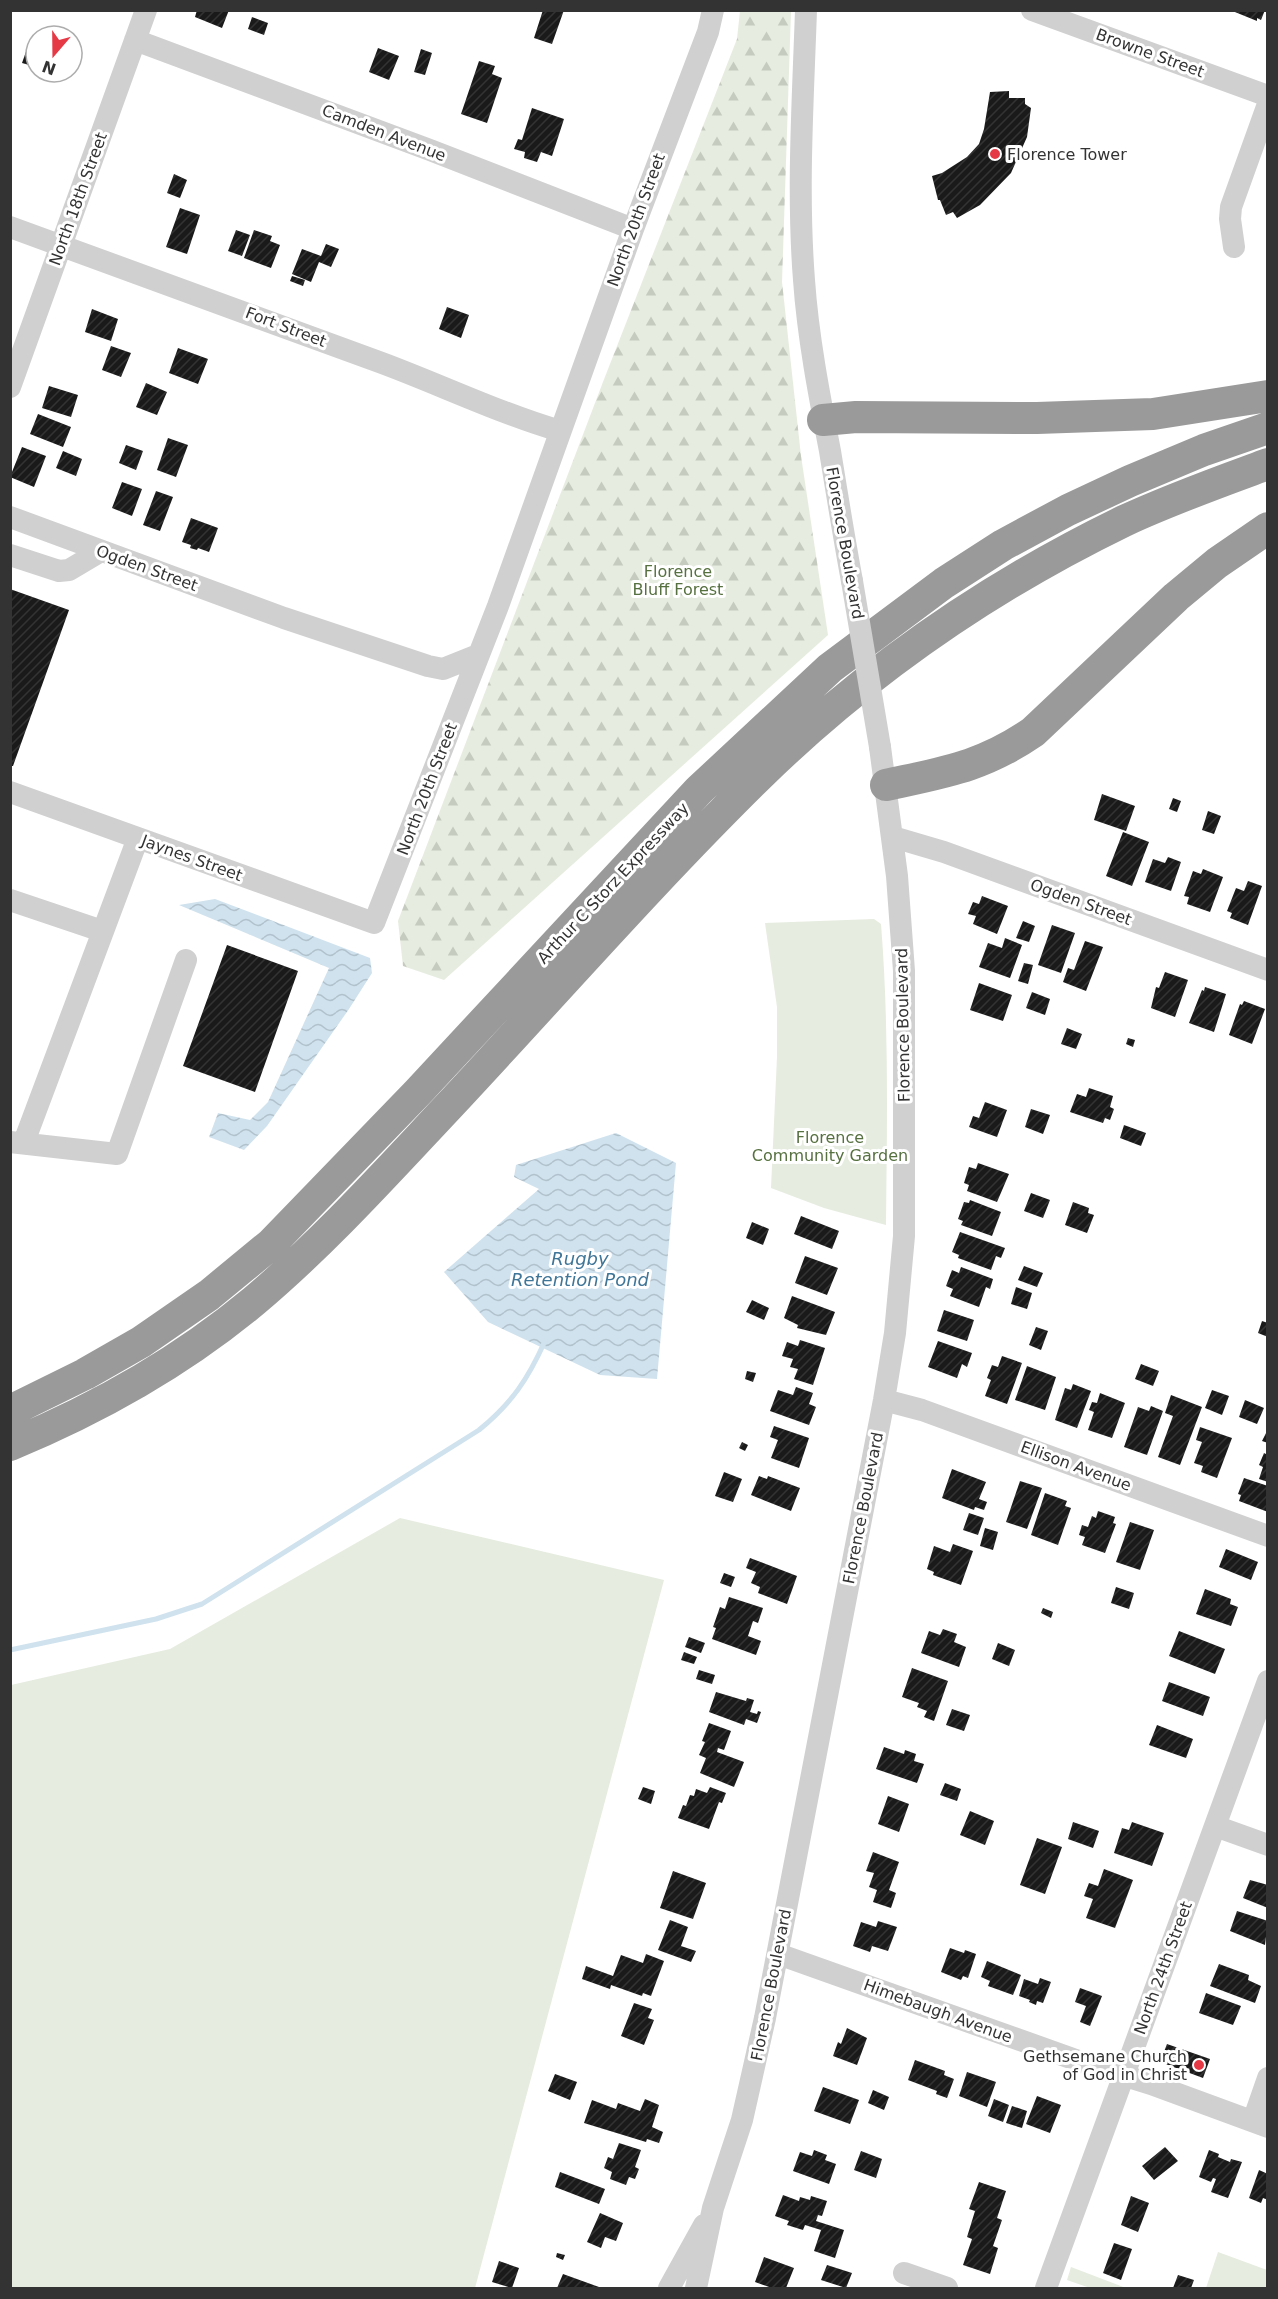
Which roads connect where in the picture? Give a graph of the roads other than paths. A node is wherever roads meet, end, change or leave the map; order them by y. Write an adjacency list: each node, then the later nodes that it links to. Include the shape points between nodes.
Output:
1 (146, 10): 5 (street, North 18th Street)
2 (713, 10): 9 (street, North 20th Street)
3 (806, 10): 14 (street, Florence Boulevard, via 801,224 807,321)
4 (1032, 10): 6 (street, Browne Street)
5 (135, 40): 9 (street, Camden Avenue); 10 (street, North 18th Street)
6 (1268, 96)
7 (1268, 105): 11 (street, via 1231,207)
8 (10, 227): 10 (street, Fort Street)
9 (633, 229): 16 (street, North 20th Street)
10 (61, 245): 12 (street, North 18th Street); 16 (street, Fort Street)
11 (1234, 247)
12 (10, 387)
13 (1268, 396): 14 (highway, via 1153,414)
14 (823, 420): 23 (street, Florence Boulevard, bridge)
15 (1268, 428): 34 (highway, Arthur C Storz Expressway, via 1130,481 1003,545 944,583 830,668 699,790 271,1244 209,1295 141,1342)
16 (560, 431): 22 (street, North 20th Street)
17 (1268, 464): 35 (highway, Arthur C Storz Expressway, via 1126,521 1028,572 932,632 836,706 706,829 369,1191 296,1263 250,1304 143,1379 88,1410)
18 (10, 517): 20 (street, Ogden Street)
19 (1268, 528): 23 (highway, via 1176,597 1033,732 1008,749 961,768)
20 (101, 551): 21 (street, via 69,570 59,571); 22 (street, Ogden Street, via 428,666 443,669)
21 (10, 555)
22 (478, 655): 28 (street, North 20th Street)
23 (886, 785): 25 (street, Florence Boulevard)
24 (10, 792): 26 (street, Jaynes Street)
25 (893, 837): 31 (street, Ogden Street); 33 (street, Florence Boulevard, via 904,971 904,1236)
26 (138, 838): 28 (street, Jaynes Street); 29 (street)
27 (10, 900): 29 (street)
28 (374, 923)
29 (102, 931): 32 (street)
30 (186, 960): 32 (street, via 117,1154)
31 (1268, 969)
32 (17, 1142)
33 (884, 1400): 36 (street, Ellison Avenue, via 922,1410); 40 (street, Florence Boulevard)
34 (10, 1411)
35 (10, 1445)
36 (1268, 1536)
37 (1266, 1692): 38 (street, North 24th Street)
38 (1215, 1826): 39 (street); 41 (street, North 24th Street)
39 (1268, 1845)
40 (778, 1954): 41 (street, Himebaugh Avenue); 44 (street, Florence Boulevard, via 745,2109)
41 (1124, 2076): 43 (street, Himebaugh Avenue); 49 (street, North 24th Street)
42 (1268, 2078): 43 (street)
43 (1260, 2124)
44 (713, 2208): 46 (street, Florence Boulevard); 47 (street, Florence Boulevard)
45 (904, 2273): 48 (street)
46 (669, 2289)
47 (696, 2289)
48 (947, 2289)
49 (1046, 2289)

